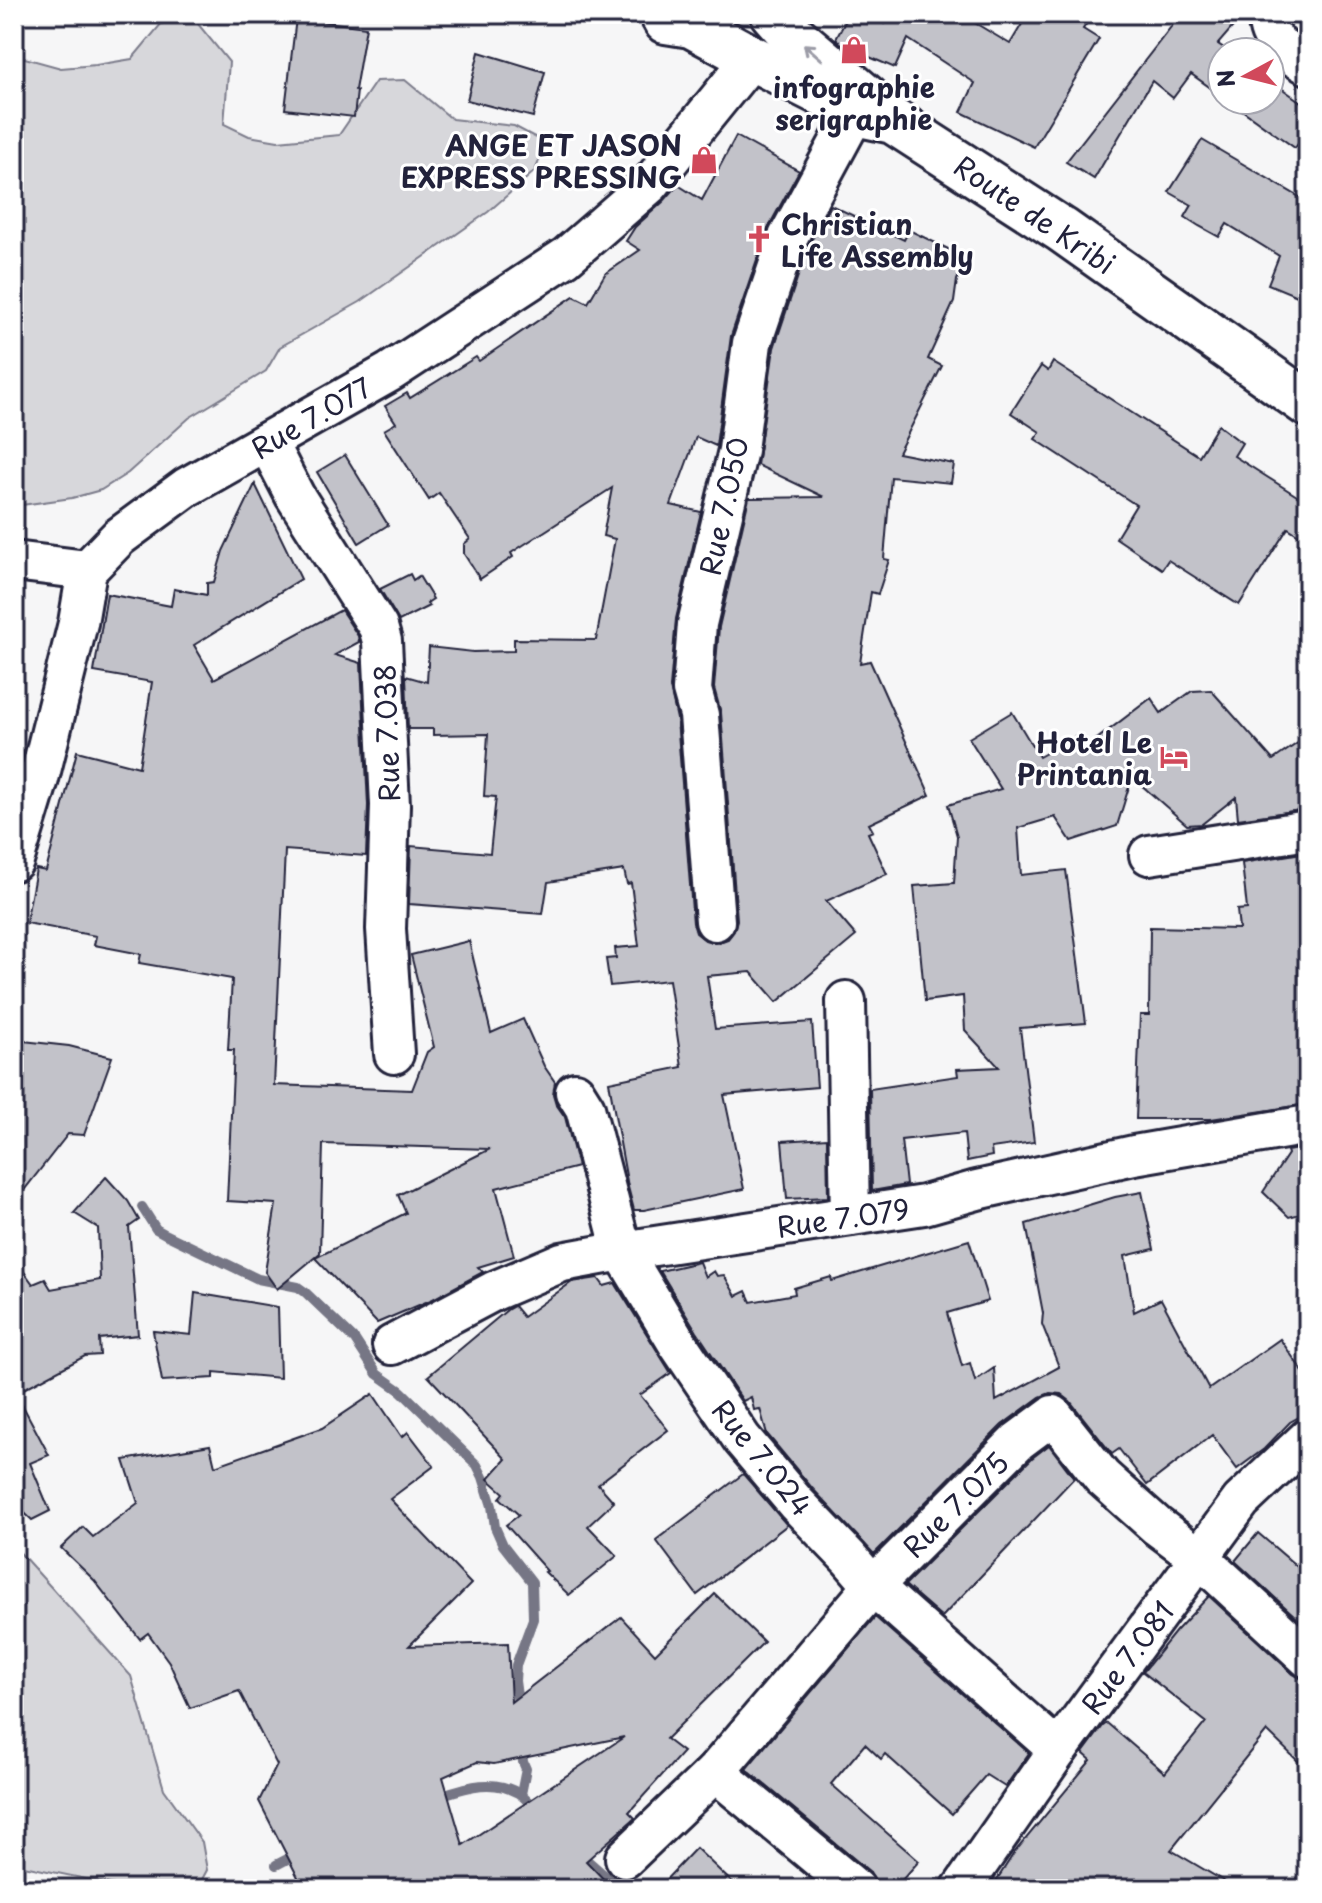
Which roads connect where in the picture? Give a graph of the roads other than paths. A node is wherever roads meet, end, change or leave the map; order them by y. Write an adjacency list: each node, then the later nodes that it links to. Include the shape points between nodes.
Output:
1 (773, 14): 6 (main road, one-way to 1)
2 (1268, 14): 5 (street, via 1276,43)
3 (689, 18): 4 (main road, Route de Kribi)
4 (752, 58): 6 (main road, Route de Kribi); 8 (street, Rue 7.077, via 650,184 566,257 390,372)
5 (1308, 65)
6 (874, 117): 7 (main road, Route de Kribi, via 1062,230); 14 (street, Rue 7.050, via 788,237 752,343 738,450 697,624 692,690 699,715)
7 (1308, 404)
8 (267, 442): 10 (street, Rue 7.077, via 187,487 119,537); 16 (street, Rue 7.038, via 382,641 390,805 386,929)
9 (14, 561): 10 (street)
10 (87, 570): 13 (street, via 39,779)
11 (1308, 830): 12 (street)
12 (1149, 855)
13 (14, 861)
14 (715, 921)
15 (846, 1001): 19 (street)
16 (394, 1054)
17 (575, 1092): 20 (street, Rue 7.024, via 585,1108)
18 (1308, 1125): 19 (street, Rue 7.079, via 1134,1155 924,1205)
19 (850, 1216): 20 (street, Rue 7.079)
20 (622, 1251): 21 (street, Rue 7.079, via 562,1262); 24 (street, Rue 7.024, via 742,1439)
21 (392, 1345)
22 (1308, 1438): 23 (street, Rue 7.081, via 1241,1501)
23 (1200, 1558): 24 (street, Rue 7.075, via 1102,1477 1053,1415 1018,1441); 25 (street, Rue 7.075); 26 (street, Rue 7.081)
24 (873, 1586): 26 (street, Rue 7.024); 27 (street, Rue 7.075)
25 (1308, 1658)
26 (1058, 1750): 30 (street, Rue 7.081)
27 (715, 1772): 28 (street, Rue 7.075); 29 (street)
28 (625, 1858)
29 (856, 1889)
30 (961, 1889)

